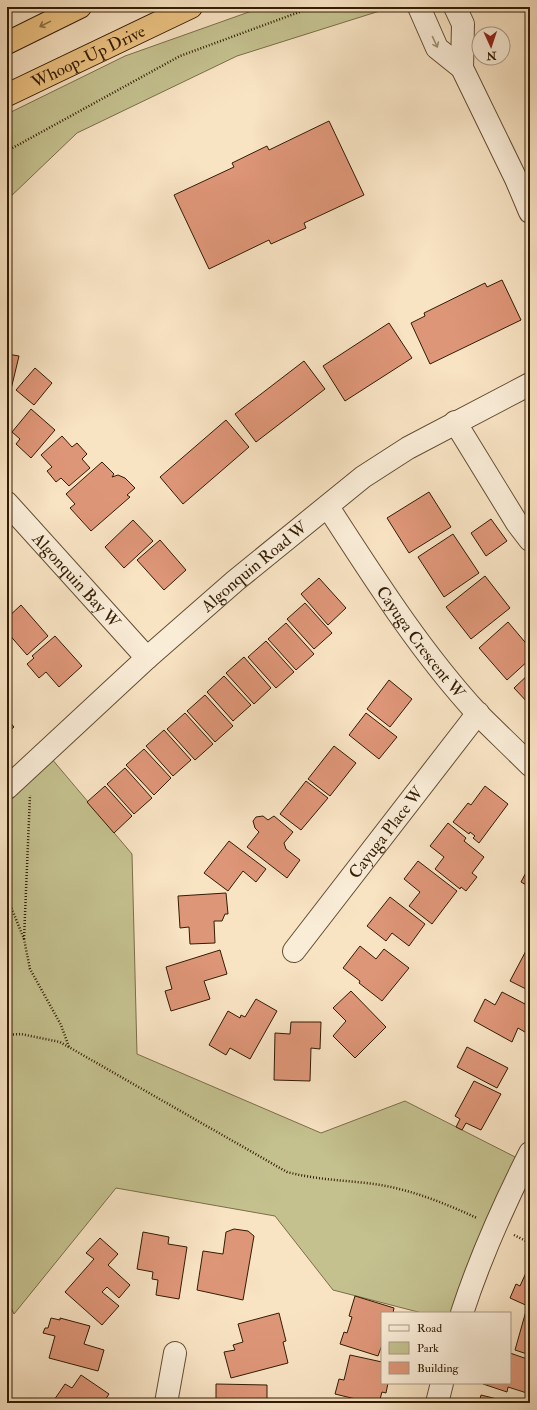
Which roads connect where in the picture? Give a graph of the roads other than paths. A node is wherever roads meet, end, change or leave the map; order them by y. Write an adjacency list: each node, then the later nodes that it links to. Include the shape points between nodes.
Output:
1 (80, 7): 5 (highway, one-way to 5)
2 (191, 7): 7 (highway, Whoop-Up Drive)
3 (419, 7): 6 (street, one-way to 6, via 437,48)
4 (455, 7): 6 (street, via 463,24)
5 (7, 43)
6 (462, 68): 8 (street)
7 (7, 95)
8 (530, 212)
9 (530, 384): 10 (street, Algonquin Road W)
10 (455, 422): 12 (street, Algonquin Road W, via 363,477); 13 (street, via 517,524)
11 (7, 503): 14 (street, Algonquin Bay W)
12 (328, 507): 14 (street, Algonquin Road W, via 286,538); 15 (street, Cayuga Crescent W, via 386,596 433,660)
13 (530, 540)
14 (147, 658): 17 (street, Algonquin Road W)
15 (478, 713): 16 (street, Cayuga Crescent W); 18 (street, Cayuga Place W)
16 (530, 765)
17 (7, 788)
18 (294, 951)
19 (530, 1153): 20 (street, via 495,1226)
20 (462, 1312)
21 (175, 1353): 23 (street)
22 (442, 1384): 24 (street)
23 (166, 1403)
24 (437, 1403)

